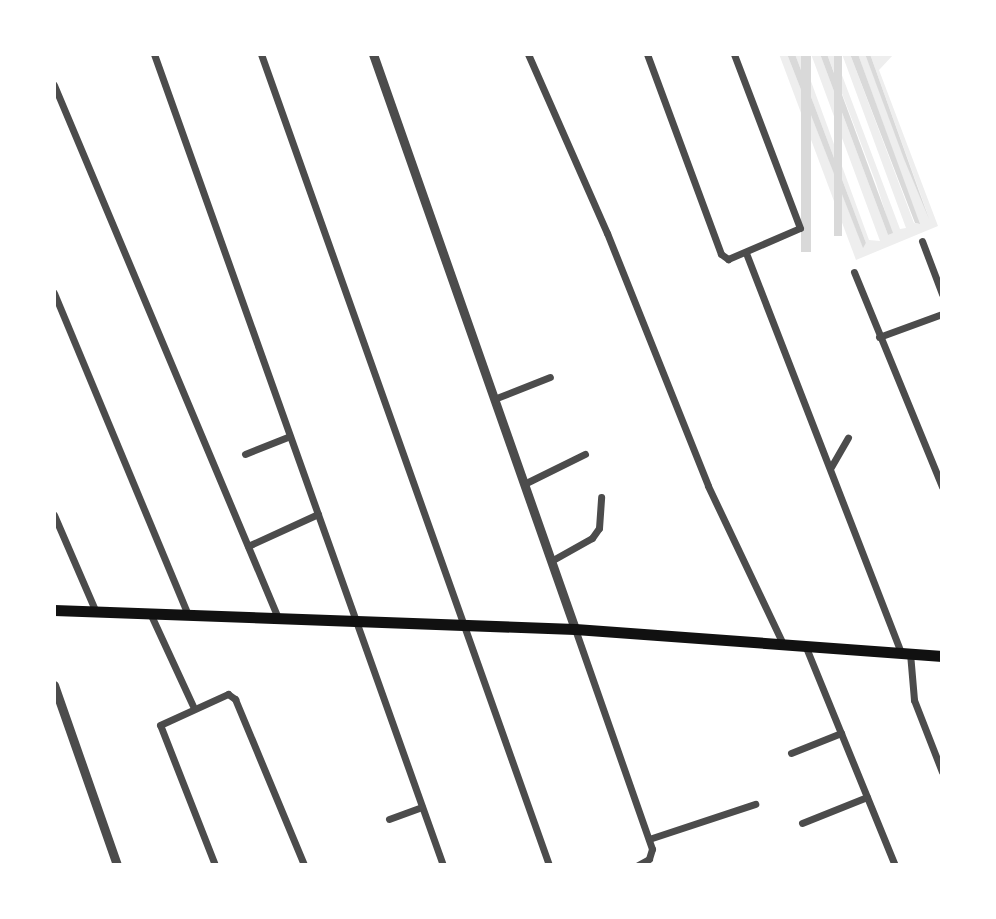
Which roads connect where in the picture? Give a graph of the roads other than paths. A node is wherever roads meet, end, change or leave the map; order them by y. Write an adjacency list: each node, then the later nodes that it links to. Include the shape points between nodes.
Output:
1 (154, 54): 18 (street)
2 (271, 54): 7 (street)
3 (373, 54): 17 (street)
4 (528, 54): 38 (street, via 607,233 708,486)
5 (647, 54): 10 (street, via 721,254 728,259)
6 (734, 54): 10 (street, via 800,228)
7 (261, 56): 36 (street)
8 (54, 85): 28 (street)
9 (922, 241): 13 (street)
10 (746, 253): 22 (street)
11 (854, 272): 15 (street)
12 (54, 293): 33 (street)
13 (942, 294)
14 (942, 314): 15 (street)
15 (879, 337): 24 (street)
16 (550, 377): 17 (street)
17 (494, 399): 23 (street)
18 (290, 436): 20 (street); 26 (street)
19 (848, 438): 22 (street)
20 (245, 454)
21 (585, 454): 23 (street)
22 (831, 467): 40 (street)
23 (524, 484): 29 (street)
24 (942, 487)
25 (601, 497): 29 (street, via 599,528 592,538)
26 (318, 514): 28 (street); 35 (street)
27 (54, 515): 31 (street)
28 (248, 546): 34 (street)
29 (551, 561): 37 (street)
30 (54, 610): 31 (main road)
31 (96, 612): 32 (main road)
32 (150, 613): 33 (main road); 43 (street)
33 (188, 615): 34 (main road)
34 (278, 618): 35 (main road)
35 (355, 621): 36 (main road); 49 (street)
36 (465, 625): 37 (main road); 58 (street)
37 (575, 629): 38 (main road); 52 (street)
38 (782, 642): 39 (main road)
39 (804, 643): 40 (main road); 44 (street)
40 (906, 652): 41 (main road); 46 (street, via 914,700)
41 (942, 656)
42 (54, 685): 54 (street)
43 (193, 706): 55 (street, via 162,722 160,731); 56 (street, via 228,694 235,699)
44 (841, 733): 45 (street); 47 (street)
45 (791, 753)
46 (942, 772)
47 (867, 797): 51 (street); 53 (street)
48 (755, 804): 52 (street)
49 (422, 807): 50 (street); 57 (street)
50 (389, 819)
51 (802, 823)
52 (649, 839): 59 (street, via 649,859)
53 (892, 864)
54 (117, 865)
55 (215, 865)
56 (304, 865)
57 (443, 865)
58 (549, 865)
59 (638, 865)

